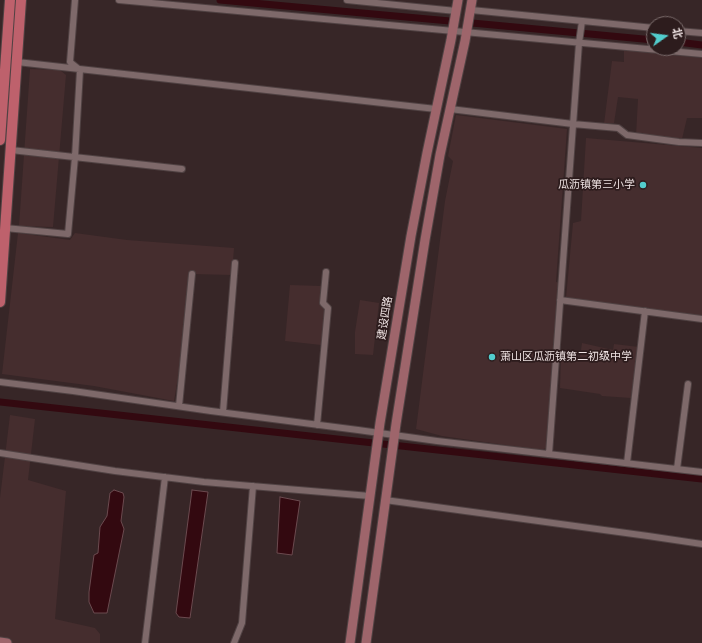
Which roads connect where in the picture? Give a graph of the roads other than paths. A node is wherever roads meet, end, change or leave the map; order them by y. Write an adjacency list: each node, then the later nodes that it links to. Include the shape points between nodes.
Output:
1 (10, 0): 19 (main road)
2 (21, 0): 20 (main road)
3 (75, 0): 21 (street, via 70,62)
4 (119, 0): 13 (street)
5 (347, 0): 8 (street)
6 (458, 0): 10 (main road, 建设四路)
7 (472, 0): 9 (main road)
8 (365, 1): 10 (street)
9 (470, 10): 11 (street); 14 (main road)
10 (456, 11): 13 (main road, 建设四路)
11 (582, 22): 12 (street); 17 (street)
12 (646, 27)
13 (452, 31): 14 (street); 22 (main road, 建设四路)
14 (467, 32): 17 (street); 23 (main road)
15 (686, 32): 16 (street)
16 (702, 33)
17 (579, 43): 18 (street); 25 (street)
18 (702, 54)
19 (3, 61): 24 (main road)
20 (17, 62): 21 (street); 28 (main road)
21 (80, 70): 22 (street); 29 (street)
22 (436, 109): 51 (main road, 建设四路, via 411,236)
23 (450, 110): 25 (street); 52 (main road, via 425,240)
24 (1, 120): 26 (main road)
25 (573, 124): 27 (street, via 618,128 627,135); 35 (street)
26 (0, 140)
27 (702, 143)
28 (11, 150): 29 (street); 31 (main road)
29 (75, 157): 30 (street); 31 (street, via 68,234)
30 (182, 169)
31 (5, 228): 36 (main road)
32 (235, 263): 42 (street)
33 (326, 272): 43 (street, via 323,303 328,308)
34 (192, 274): 41 (street)
35 (560, 300): 37 (street); 45 (street)
36 (0, 302)
37 (645, 311): 38 (street); 46 (street)
38 (702, 319)
39 (0, 382): 41 (street)
40 (688, 384): 47 (street)
41 (178, 406): 42 (street)
42 (223, 412): 43 (street)
43 (317, 425): 45 (street)
44 (0, 453): 49 (street)
45 (549, 454): 46 (street)
46 (627, 463): 47 (street)
47 (677, 469): 48 (street)
48 (702, 472)
49 (165, 477): 50 (street); 56 (street)
50 (253, 486): 51 (street); 57 (street, via 242,623)
51 (370, 496): 58 (main road, 建设四路)
52 (385, 500): 53 (street); 59 (main road)
53 (702, 544)
54 (0, 642): 55 (main road)
55 (7, 643)
56 (145, 643)
57 (234, 643)
58 (350, 643)
59 (366, 643)

